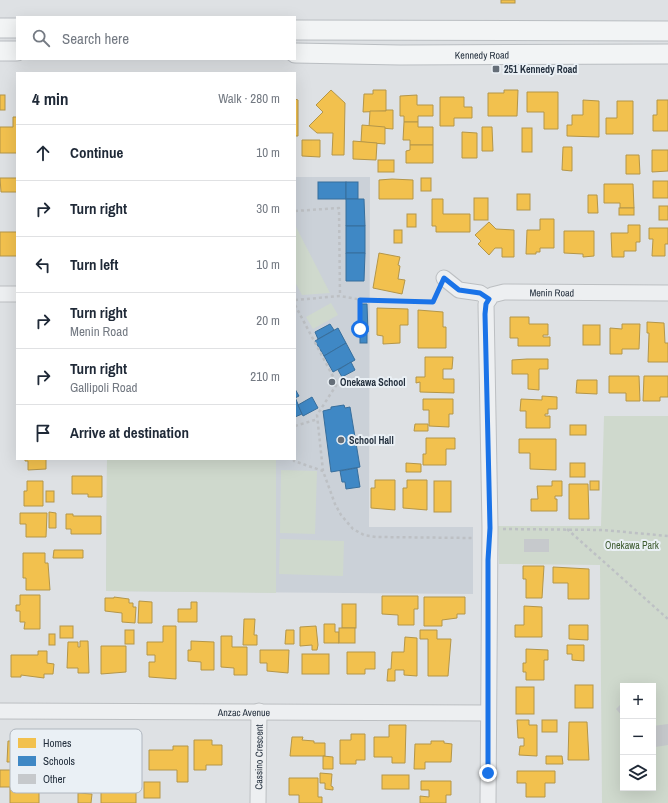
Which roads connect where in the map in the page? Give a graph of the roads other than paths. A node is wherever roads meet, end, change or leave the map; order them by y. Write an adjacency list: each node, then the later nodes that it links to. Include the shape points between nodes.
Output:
1 (0, 28): 2 (main road)
2 (16, 28)
3 (296, 30): 4 (main road)
4 (668, 31)
5 (0, 51): 6 (main road)
6 (16, 51)
7 (296, 53): 8 (main road, Kennedy Road)
8 (668, 54)
9 (444, 278): 13 (street, via 459,290 480,293)
10 (668, 293): 13 (street, Menin Road, via 504,292 497,293)
11 (0, 294): 12 (street)
12 (16, 294)
13 (489, 299): 16 (street, via 485,314 490,528)
14 (0, 711): 15 (street, Anzac Avenue)
15 (259, 711): 16 (street, Anzac Avenue); 17 (street, Cassino Crescent)
16 (488, 713): 18 (street)
17 (258, 803)
18 (488, 803)

